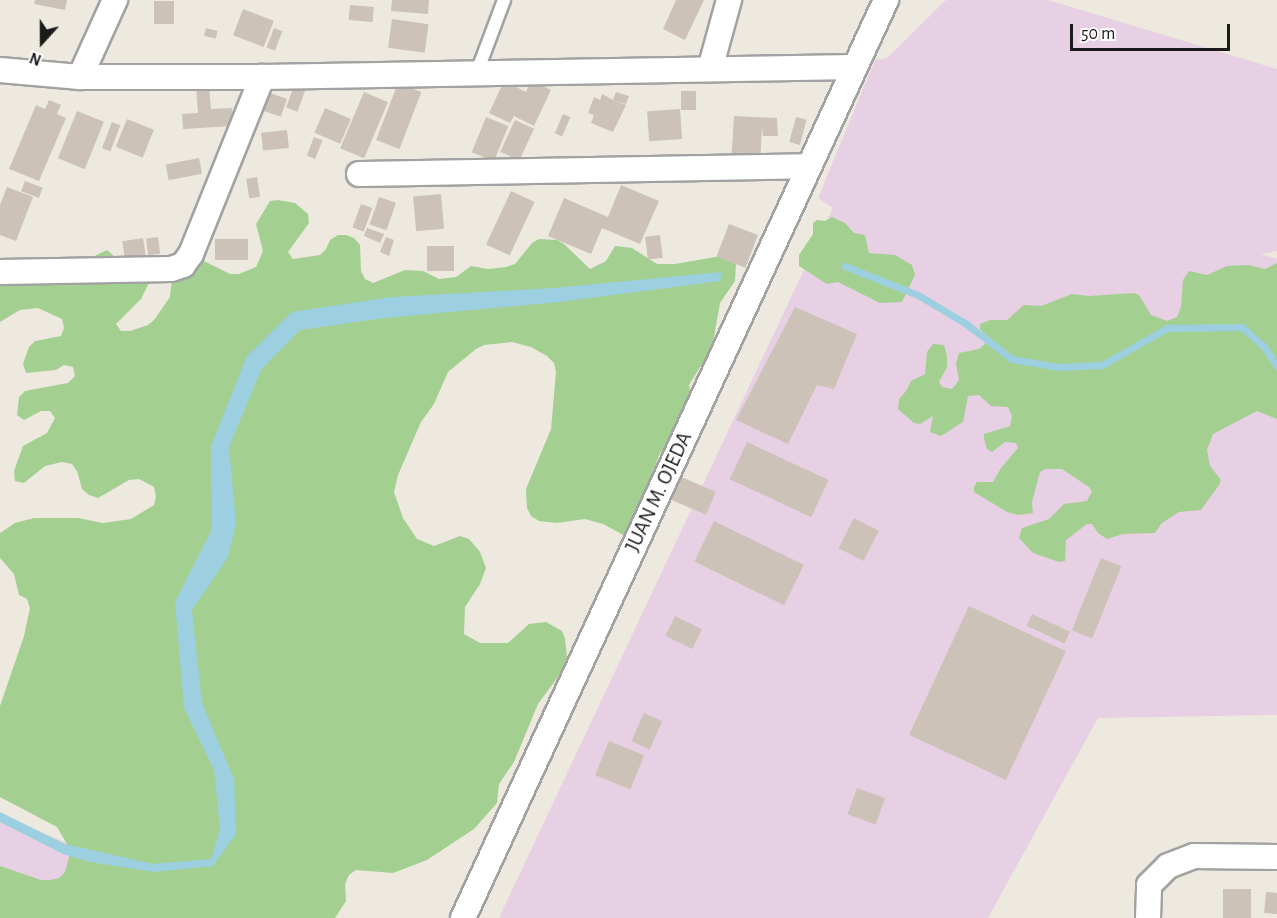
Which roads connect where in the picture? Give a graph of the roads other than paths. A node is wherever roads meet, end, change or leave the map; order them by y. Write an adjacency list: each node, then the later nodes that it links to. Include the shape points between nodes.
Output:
1 (115, 0): 9 (street)
2 (504, 0): 8 (lane)
3 (729, 0): 6 (street)
4 (886, 0): 5 (street, JUAN M. OJEDA)
5 (855, 67): 6 (street); 11 (street, JUAN M. OJEDA)
6 (710, 69): 8 (street)
7 (0, 70): 9 (street)
8 (477, 72): 10 (street)
9 (80, 77): 10 (street)
10 (262, 77): 13 (street, via 191,254 183,265 171,269)
11 (809, 166): 12 (street); 15 (street, JUAN M. OJEDA)
12 (359, 174)
13 (0, 272)
14 (1277, 856): 16 (street, via 1194,856 1168,866 1149,885)
15 (463, 918)
16 (1148, 918)

